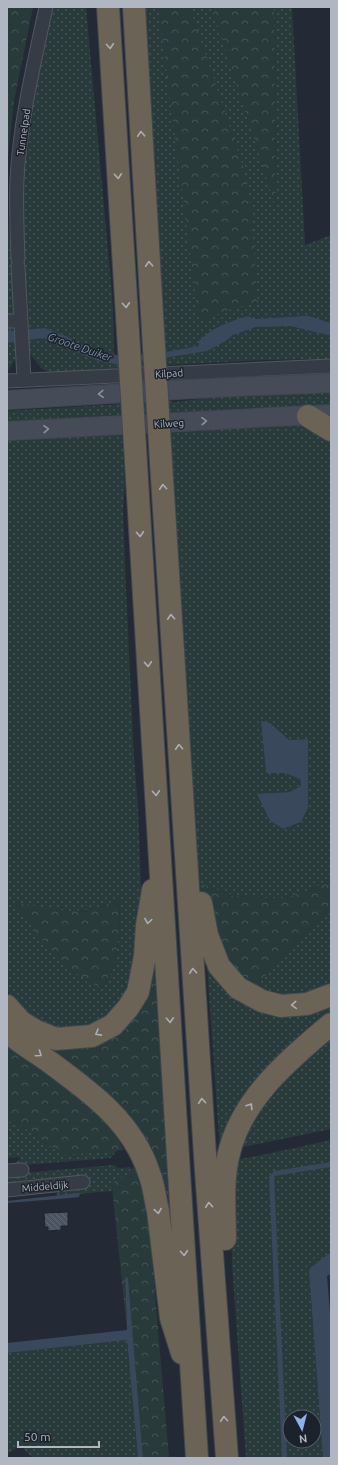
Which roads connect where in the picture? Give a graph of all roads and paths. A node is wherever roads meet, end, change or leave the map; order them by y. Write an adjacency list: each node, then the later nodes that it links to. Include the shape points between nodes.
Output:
1 (46, 7): 5 (street, Tunnelpad, via 21,136 17,180)
2 (108, 7): 16 (highway, one-way to 16, bridge)
3 (134, 7): 15 (highway, one-way to 3, bridge)
4 (7, 321): 5 (street)
5 (21, 324): 7 (street, Tunnelpad)
6 (331, 366): 7 (street, Kilpad)
7 (24, 380): 8 (street, Kilpad)
8 (7, 381)
9 (331, 383): 10 (main road, one-way to 10)
10 (7, 400)
11 (331, 414): 12 (main road, Kilweg)
12 (308, 416): 13 (highway); 14 (main road, Kilweg, one-way to 12)
13 (331, 430)
14 (7, 431)
15 (182, 800): 17 (highway, one-way to 15, via 307,1004 281,1006 262,1001 238,988 219,966 207,935); 23 (highway, one-way to 15, via 204,1140)
16 (160, 855): 18 (highway, one-way to 18, via 138,992 113,1025 92,1036 56,1039 21,1022); 26 (highway, one-way to 26)
17 (331, 995)
18 (7, 1006)
19 (331, 1024): 23 (highway, one-way to 19, via 228,1157 245,1114 259,1091)
20 (7, 1031): 26 (highway, one-way to 26, via 95,1096 118,1119 142,1155 158,1211 171,1318)
21 (22, 1170): 22 (street, Middeldijk)
22 (7, 1171)
23 (216, 1172): 28 (highway, one-way to 23, via 217,1328)
24 (83, 1182): 25 (street, Middeldijk)
25 (7, 1190)
26 (193, 1387): 27 (highway)
27 (197, 1458)
28 (226, 1458)

